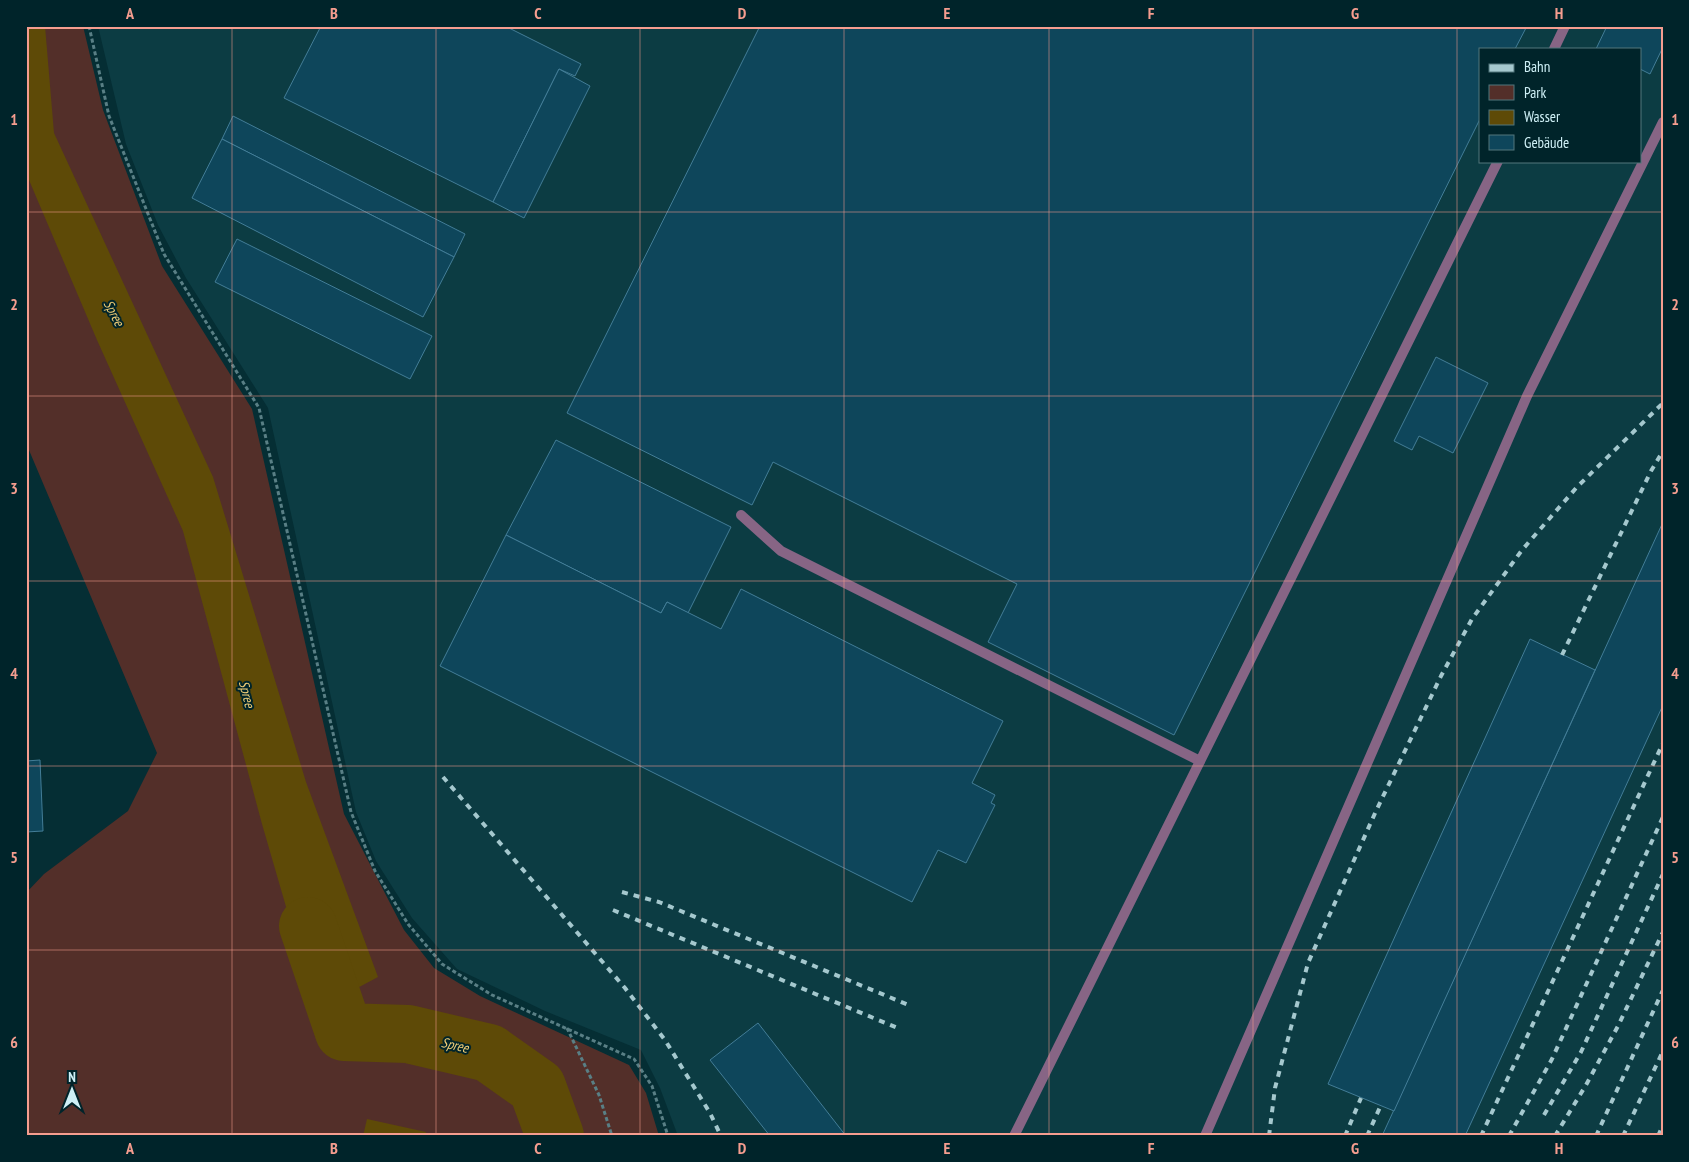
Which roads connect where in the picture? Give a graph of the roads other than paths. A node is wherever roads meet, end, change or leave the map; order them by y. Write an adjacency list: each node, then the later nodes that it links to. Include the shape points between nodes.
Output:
1 (1565, 26): 2 (lane)
2 (1554, 48)
3 (1663, 122): 8 (lane, via 1527,396)
4 (1498, 162): 6 (lane)
5 (741, 515): 6 (lane, via 781,551)
6 (1200, 761): 7 (lane)
7 (1014, 1136)
8 (1205, 1136)

